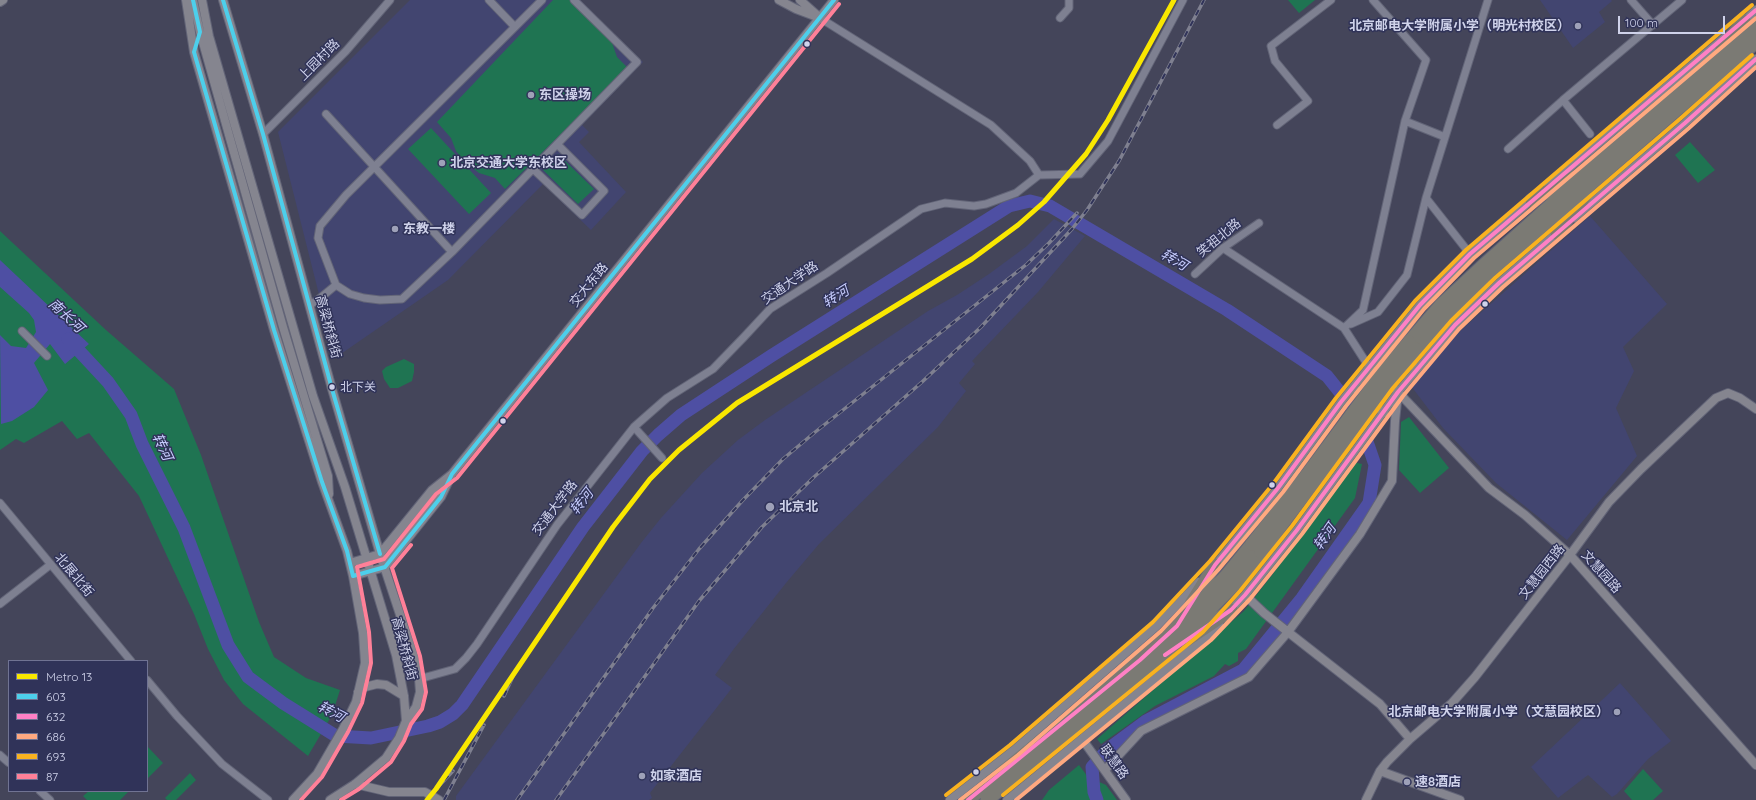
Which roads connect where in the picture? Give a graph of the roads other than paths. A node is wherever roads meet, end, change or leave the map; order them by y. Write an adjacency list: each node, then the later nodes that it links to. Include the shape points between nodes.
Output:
1 (3, 0): 20 (street)
2 (186, 0): 30 (street)
3 (193, 0): 28 (street)
4 (202, 0): 75 (street, 高梁桥斜街, via 209,36 311,389 346,487)
5 (222, 0): 38 (street, 高梁桥斜街)
6 (390, 0): 38 (street, 上园村路, via 346,51)
7 (489, 0): 26 (street)
8 (542, 0): 26 (street)
9 (574, 0): 41 (street, via 637,62)
10 (779, 0): 22 (street)
11 (800, 0): 22 (street)
12 (834, 0): 22 (street, 交大东路)
13 (1069, 0): 23 (street, via 1069,8)
14 (1183, 0): 46 (street, via 1108,141 1080,174)
15 (1331, 0): 37 (street, via 1270,46 1275,61 1308,101)
16 (1373, 0): 36 (street, via 1426,60)
17 (1488, 0): 40 (street)
18 (1631, 0): 25 (street)
19 (1682, 0): 25 (street)
20 (0, 2)
21 (1756, 10): 24 (street)
22 (820, 18): 46 (street, via 992,125 1030,161); 69 (street, 交大东路)
23 (1060, 18)
24 (1744, 21): 33 (highway); 48 (street)
25 (1653, 25): 34 (street)
26 (515, 27): 43 (street)
27 (1756, 27): 29 (highway)
28 (200, 32): 30 (street); 70 (street, via 328,476)
29 (1751, 39): 33 (highway)
30 (194, 52): 70 (street, via 274,330)
31 (1756, 54): 33 (highway)
32 (1756, 59): 50 (street)
33 (1708, 75): 45 (highway)
34 (1563, 100): 39 (street); 42 (street)
35 (326, 114): 43 (street)
36 (1405, 121): 40 (street); 57 (street, via 1363,310)
37 (1277, 124)
38 (263, 134): 56 (street, 高梁桥斜街)
39 (1590, 134)
40 (1445, 137): 47 (street)
41 (557, 144): 44 (street); 44 (street, via 604,191 582,216)
42 (1508, 149)
43 (374, 167): 52 (street); 55 (street, via 320,226 318,238)
44 (532, 169): 52 (street)
45 (1598, 170): 48 (highway); 50 (highway); 72 (highway, bridge, via 1412,346 1390,380)
46 (1039, 175): 67 (street, 交通大学路, via 1016,193 986,204 974,206 945,202 921,209 770,308 713,369 667,398)
47 (1426, 198): 53 (street); 57 (street, via 1407,275 1378,312)
48 (1532, 200): 53 (street)
49 (1259, 223): 51 (street, 笑祖北路)
50 (1557, 233): 62 (street, via 1454,325)
51 (1223, 248): 54 (street, 笑祖北路); 57 (street)
52 (452, 252): 55 (street, via 402,298 364,298 350,294)
53 (1470, 254): 59 (street, via 1420,305)
54 (1195, 274)
55 (336, 285): 56 (street)
56 (310, 305): 73 (street, 高梁桥斜街)
57 (1344, 328): 61 (street)
58 (22, 331): 60 (street)
59 (1388, 344): 61 (street); 62 (street)
60 (47, 356)
61 (1369, 367): 63 (street); 64 (street, 文慧园路)
62 (1417, 369): 64 (street)
63 (1355, 385): 66 (street); 78 (street, via 1278,488)
64 (1398, 392): 66 (street); 74 (street, 文慧园路, via 1489,488 1525,515); 86 (street, via 1392,481 1360,534)
65 (1756, 410): 74 (street, 文慧园西路, via 1728,393 1716,398 1609,502)
66 (1382, 415): 82 (street)
67 (634, 427): 68 (street); 89 (street, 交通大学路, via 557,525 478,644 455,668)
68 (660, 456)
69 (452, 474): 73 (street, 交大东路, via 432,490); 79 (street, 交大东路, via 442,497)
70 (330, 502): 76 (street)
71 (0, 503): 77 (street, 北展北街)
72 (1257, 548): 85 (highway); 87 (highway, via 1234,585)
73 (380, 554): 75 (street); 79 (street, 高梁桥斜街)
74 (1570, 555): 95 (street, 文慧园西路, via 1475,677 1452,703); 98 (street, 文慧园路)
75 (366, 558): 76 (street); 80 (street, 高梁桥斜街)
76 (350, 563): 81 (street)
77 (50, 565): 83 (street); 88 (street, 北展北街)
78 (1216, 565): 85 (highway); 108 (street, via 1157,626 1014,750)
79 (385, 567): 80 (street); 89 (street, 高梁桥斜街)
80 (370, 572): 81 (street); 92 (street, 高梁桥斜街, via 396,655)
81 (353, 576): 91 (street, via 363,633 365,663)
82 (1245, 595): 84 (street); 86 (street)
83 (0, 604)
84 (1231, 610): 87 (highway); 94 (street, via 1207,636)
85 (1178, 626): 109 (highway)
86 (1290, 630): 95 (street, via 1380,704); 99 (street, via 1249,677 1141,731)
87 (1164, 656): 110 (highway)
88 (130, 660)
89 (419, 679): 93 (street, 高梁桥斜街, via 420,692 416,707)
90 (148, 681): 104 (street, via 222,764)
91 (358, 692): 92 (street, via 377,684 386,685); 105 (street, via 343,729 321,766)
92 (404, 696): 93 (street, 高梁桥斜街)
93 (406, 721): 101 (street, via 386,758)
94 (1082, 739): 99 (street, 联慧路); 111 (street)
95 (1410, 740): 100 (street, 文慧园西路)
96 (0, 755): 97 (street)
97 (8, 762)
98 (1756, 764)
99 (1104, 768): 112 (street, 联慧路)
100 (1380, 771): 113 (street, 文慧园西路); 114 (street)
101 (355, 784): 106 (street); 107 (street, via 389,792 426,792)
102 (41, 792): 103 (street)
103 (50, 800)
104 (268, 800)
105 (293, 800)
106 (330, 800)
107 (439, 800)
108 (950, 800)
109 (968, 800)
110 (987, 800)
111 (1007, 800)
112 (1126, 800)
113 (1366, 800)
114 (1460, 800)

